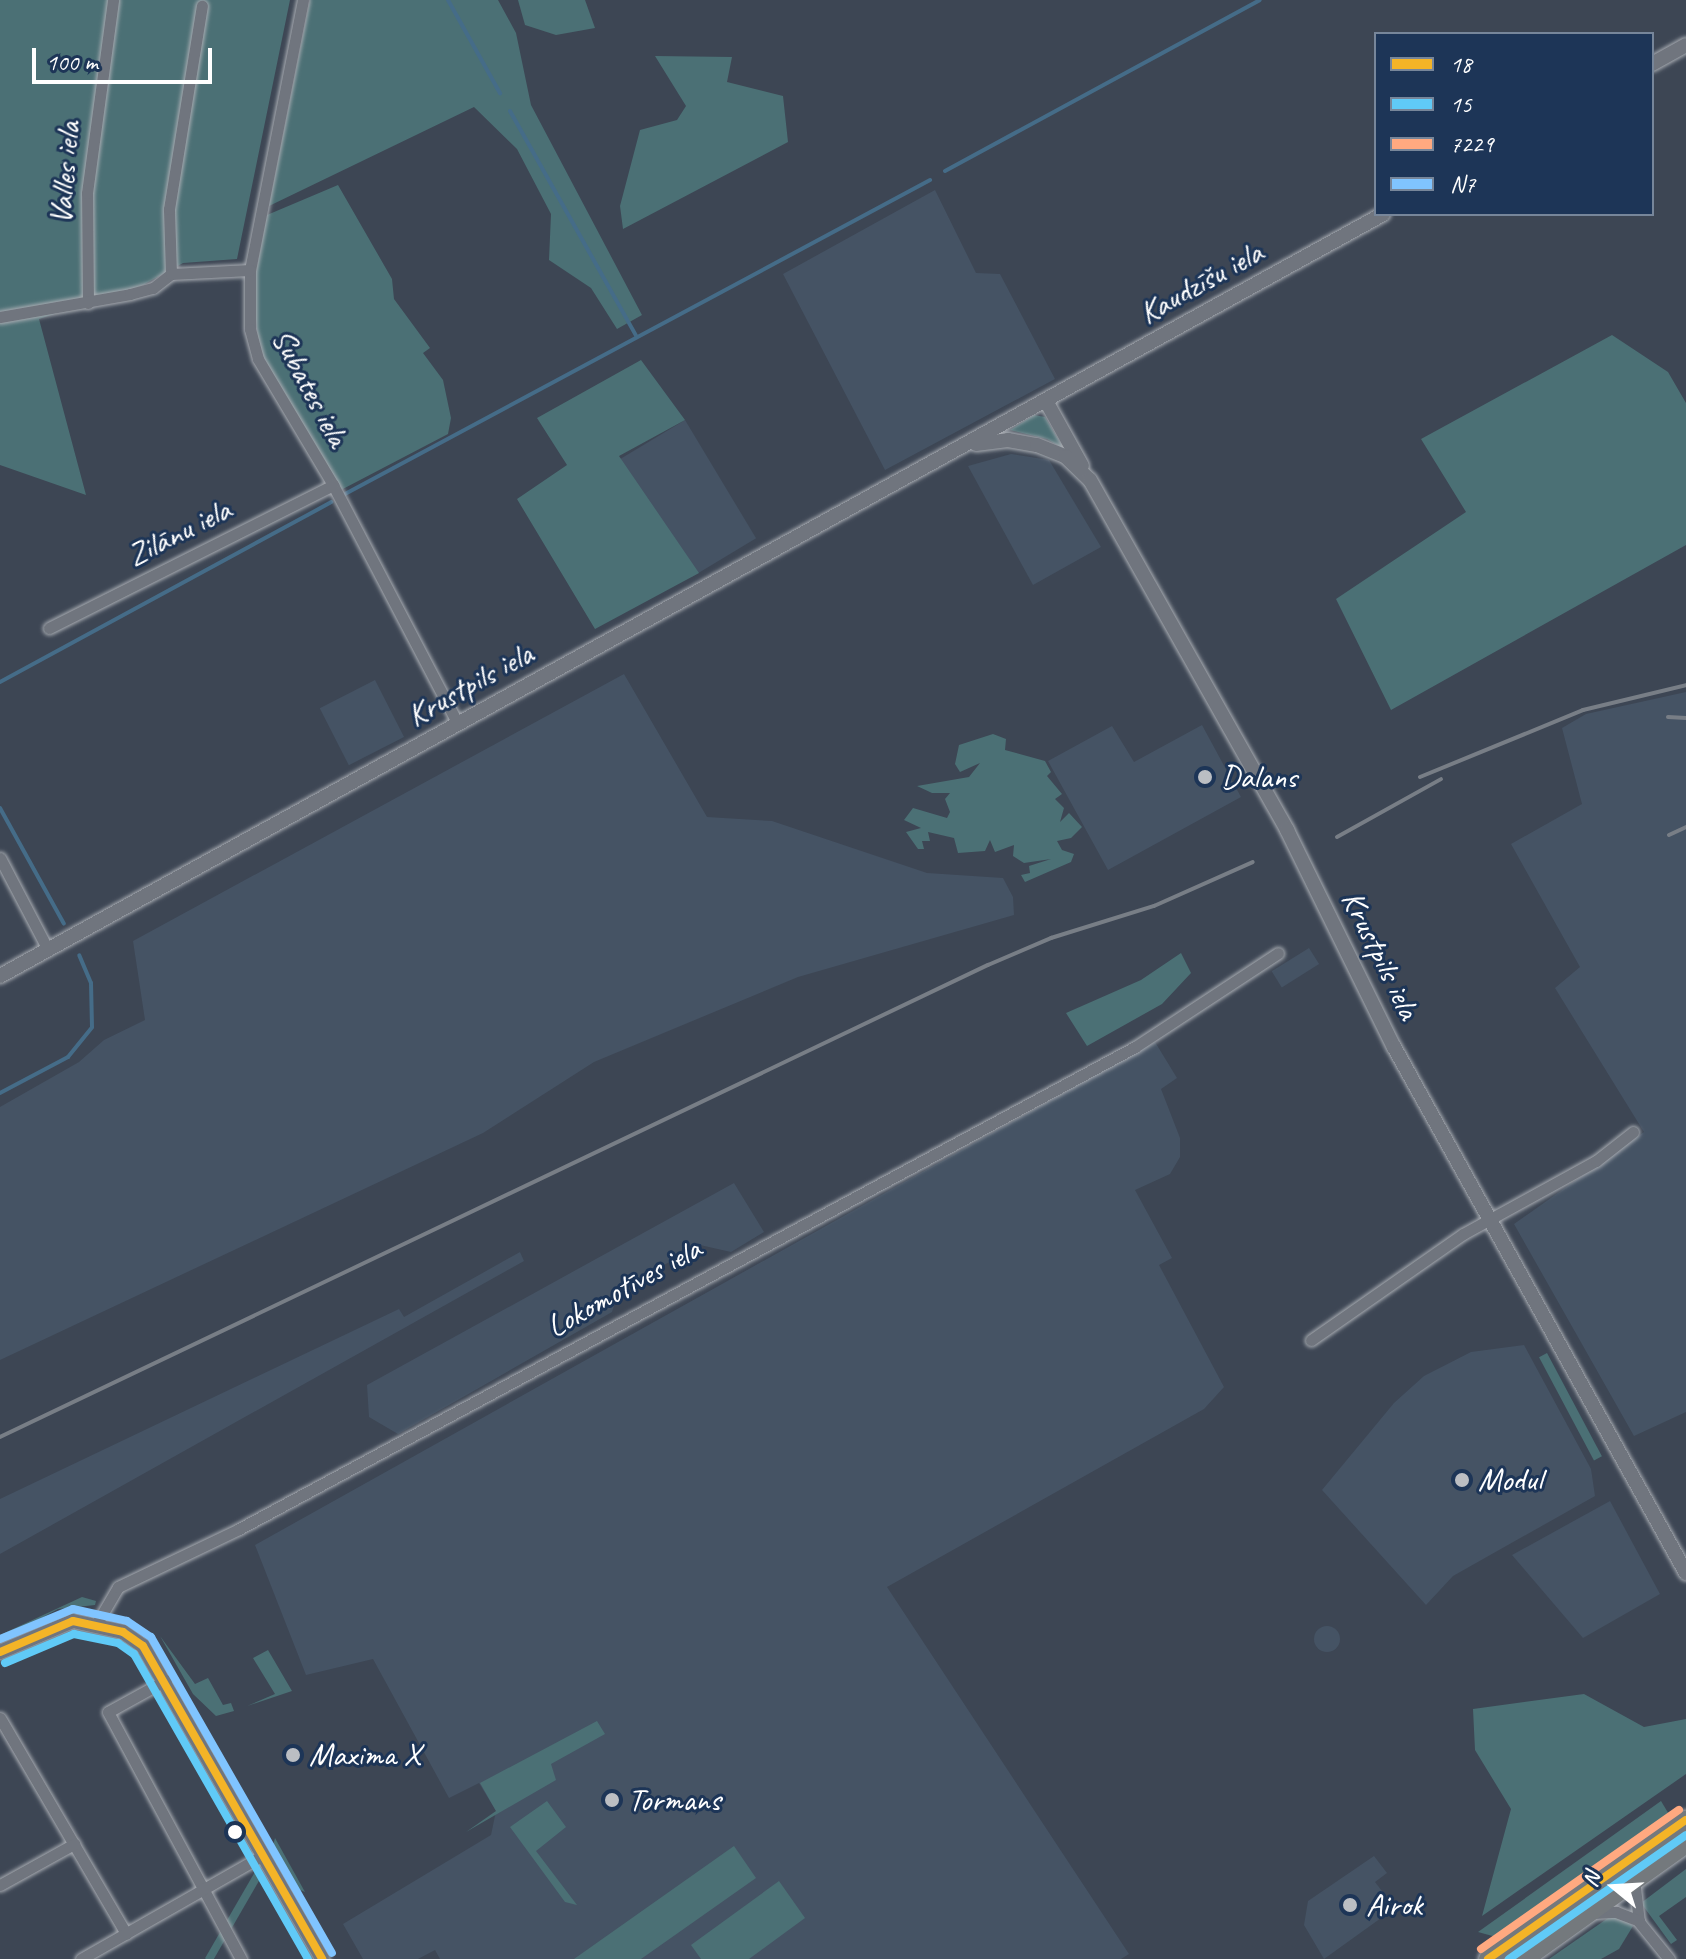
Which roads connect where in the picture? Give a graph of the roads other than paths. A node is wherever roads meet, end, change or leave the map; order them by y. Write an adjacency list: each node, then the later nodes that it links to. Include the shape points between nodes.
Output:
1 (113, 0): 9 (street, Valles iela, via 87,193)
2 (303, 0): 7 (street, Subates iela)
3 (202, 6): 8 (street, via 169,209)
4 (1686, 45): 5 (street)
5 (1654, 63)
6 (1379, 216): 11 (street, Kaudzīšu iela)
7 (250, 270): 8 (street); 14 (street, Subates iela, via 250,329 258,359)
8 (171, 274): 9 (street, via 153,288)
9 (88, 303): 10 (street)
10 (0, 317)
11 (1046, 401): 12 (street, Krustpils iela); 13 (street)
12 (968, 445): 13 (street, Krustpils iela, via 1008,440 1037,445 1066,457); 16 (street, Krustpils iela)
13 (1090, 480): 22 (street, Krustpils iela, via 1298,851 1387,1034)
14 (333, 485): 15 (street, Zilānu iela); 16 (street, Subates iela)
15 (49, 628)
16 (458, 724): 18 (street, Krustpils iela)
17 (0, 858): 18 (street)
18 (48, 950): 20 (street, Krustpils iela)
19 (1278, 953): 25 (street, Lokomotīves iela, via 1135,1047 254,1521 118,1587)
20 (0, 976)
21 (1633, 1132): 22 (street, via 1596,1161)
22 (1489, 1222): 23 (street, via 1425,1258); 24 (street, Krustpils iela)
23 (1311, 1340)
24 (1686, 1573)
25 (97, 1623): 26 (street, via 58,1624); 27 (street, via 133,1638)
26 (0, 1652)
27 (166, 1680): 32 (street); 35 (street, via 108,1712)
28 (0, 1718): 30 (street)
29 (1686, 1820): 42 (highway)
30 (74, 1844): 34 (street); 38 (street)
31 (1686, 1844): 33 (highway)
32 (263, 1855): 35 (street); 41 (street)
33 (1634, 1879): 36 (highway); 37 (street)
34 (0, 1885)
35 (203, 1889): 38 (street); 40 (street)
36 (1592, 1914): 37 (street, via 1616,1912); 43 (highway)
37 (1639, 1922): 44 (street)
38 (126, 1934): 39 (street)
39 (81, 1959)
40 (241, 1959)
41 (322, 1959)
42 (1488, 1959)
43 (1525, 1959)
44 (1669, 1959)

